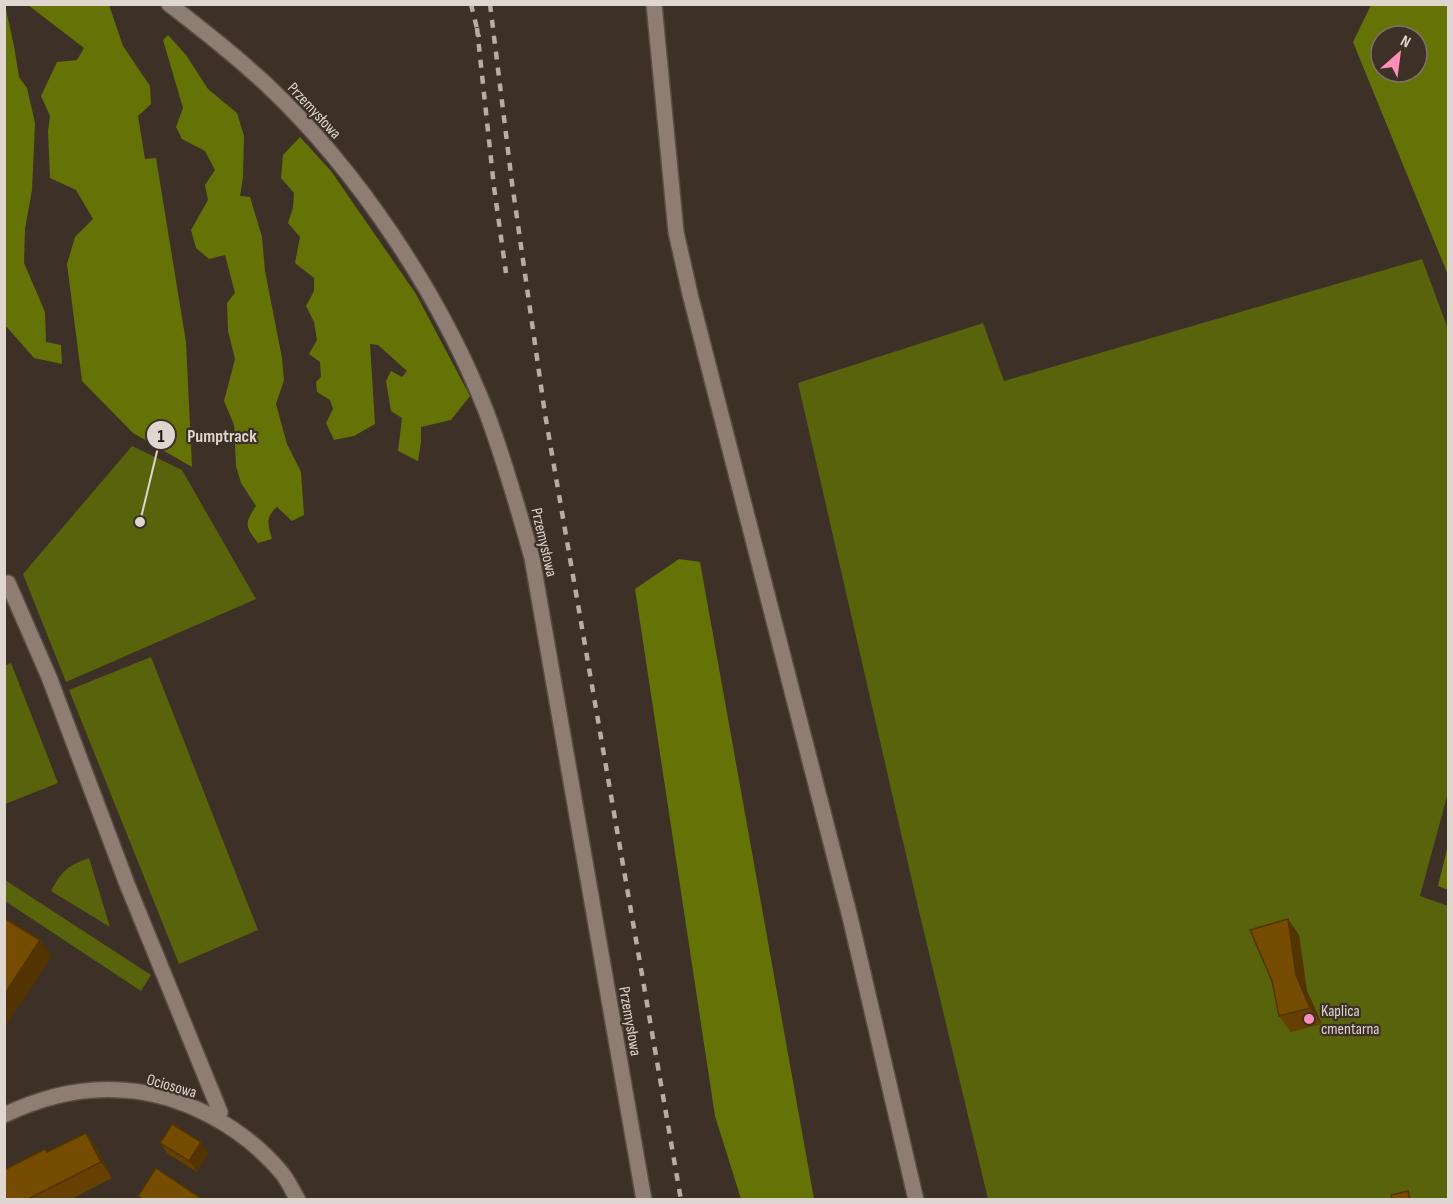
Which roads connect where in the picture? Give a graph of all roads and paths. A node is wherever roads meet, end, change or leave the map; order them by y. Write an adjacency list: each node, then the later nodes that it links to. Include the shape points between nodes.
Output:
1 (169, 4): 7 (street, Przemysłowa, via 268,87 325,147 382,219 439,313 485,410 511,480 532,558)
2 (654, 4): 8 (street, via 676,232 850,917)
3 (8, 583): 5 (street, via 49,677 127,884 220,1112)
4 (4, 1115): 5 (street, Ociosowa, via 29,1103 72,1092 121,1090 159,1097)
5 (217, 1119): 6 (street, Ociosowa, via 247,1138 282,1173)
6 (298, 1200)
7 (644, 1200)
8 (916, 1200)

